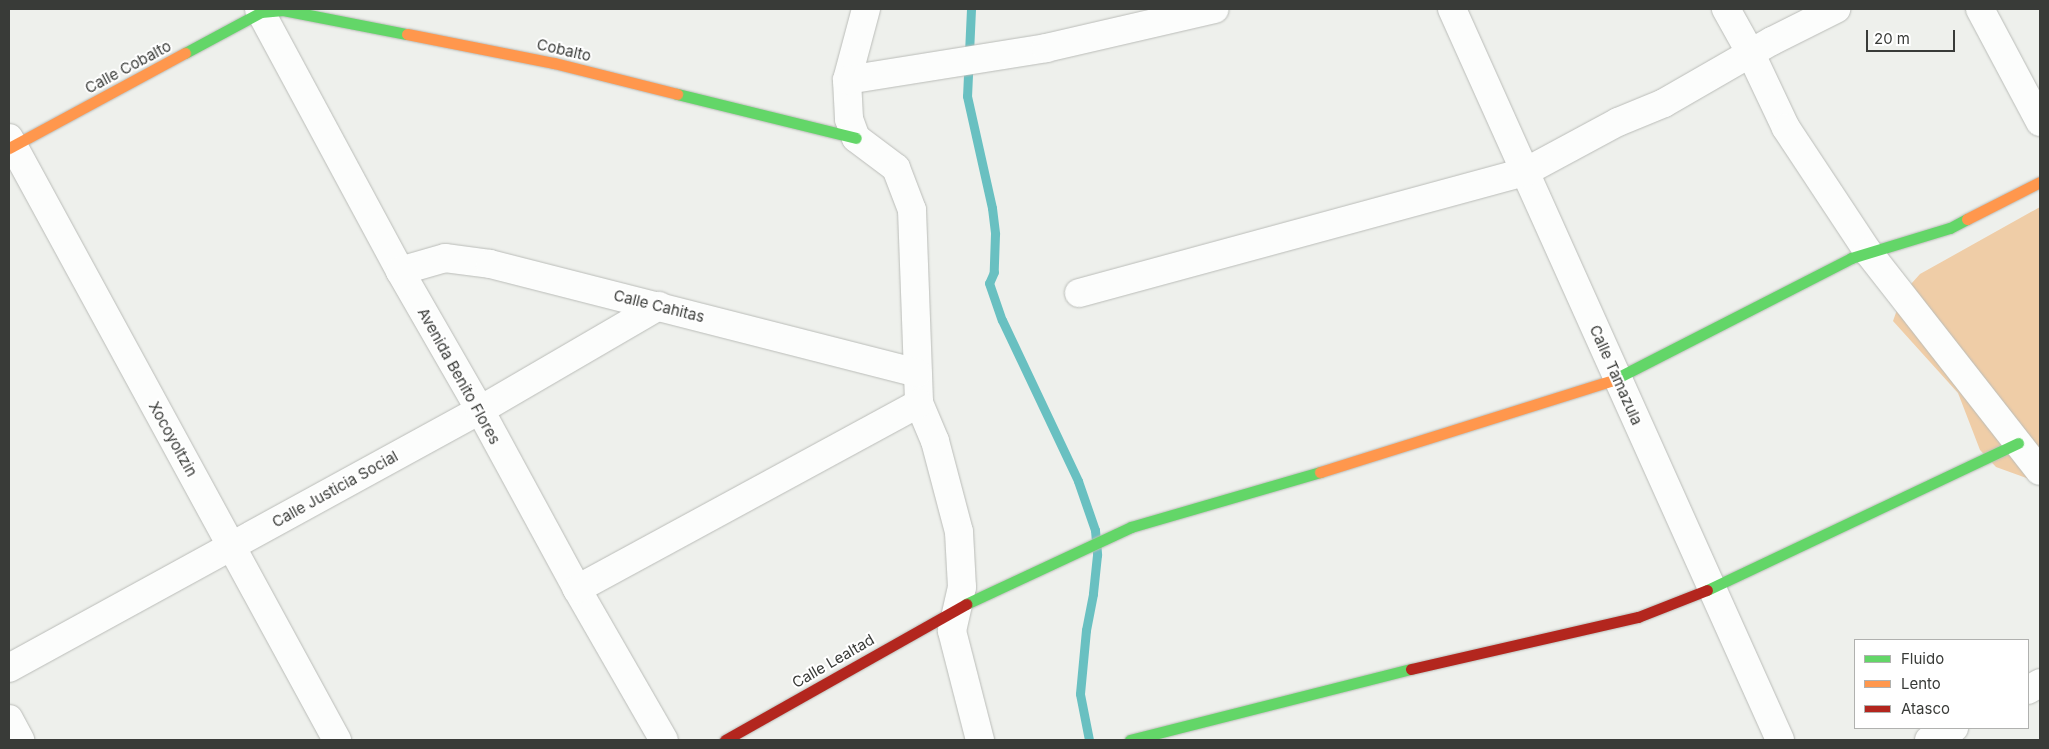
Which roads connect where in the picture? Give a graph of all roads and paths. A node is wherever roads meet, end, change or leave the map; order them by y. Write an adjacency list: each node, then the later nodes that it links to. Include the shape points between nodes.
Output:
1 (866, 9): 10 (street)
2 (1215, 9): 10 (street, via 1046,48)
3 (1452, 9): 14 (street, Calle Tamazula)
4 (1726, 9): 9 (street)
5 (1836, 9): 9 (street)
6 (1980, 9): 11 (street)
7 (260, 11): 8 (street, Cobalto); 13 (street, Calle Cobalto); 17 (street, Avenida Benito Flores)
8 (310, 11): 12 (street, Cobalto, via 554,62)
9 (1751, 54): 14 (street); 16 (street, via 1786,128)
10 (847, 80): 12 (street, via 850,119)
11 (2040, 122)
12 (856, 138): 20 (street, via 896,168 912,210)
13 (10, 144): 26 (street, Xocoyoltzin)
14 (1525, 172): 18 (street); 21 (street, Calle Tamazula)
15 (2040, 182): 16 (street, Calle Lealtad, via 1950,228)
16 (1868, 252): 21 (street, Calle Lealtad); 24 (street)
17 (400, 271): 19 (street, Calle Cahitas, via 445,258 465,260); 23 (street, Avenida Benito Flores)
18 (1079, 293)
19 (659, 306): 20 (street, Calle Cahitas); 23 (street, Calle Justicia Social)
20 (917, 373): 22 (street)
21 (1618, 379): 27 (street, Calle Tamazula); 29 (street, Calle Lealtad, via 1354,462 1144,522)
22 (919, 402): 28 (street); 29 (street, via 935,441 959,532 962,587)
23 (480, 410): 26 (street, Calle Justicia Social); 28 (street, Avenida Benito Flores)
24 (2018, 443): 25 (street); 27 (street)
25 (2040, 471)
26 (232, 546): 30 (street, Calle Justicia Social); 34 (street, Xocoyoltzin)
27 (1711, 588): 38 (street, via 1638,617 1431,664); 39 (street, Calle Tamazula)
28 (577, 589): 35 (street, Avenida Benito Flores)
29 (957, 608): 36 (street, Calle Lealtad); 37 (street, via 952,631)
30 (9, 668)
31 (9, 719): 33 (street)
32 (1952, 729): 40 (street)
33 (20, 740)
34 (337, 740)
35 (664, 740)
36 (726, 740)
37 (980, 740)
38 (1130, 740)
39 (1780, 740)
40 (1929, 740)

